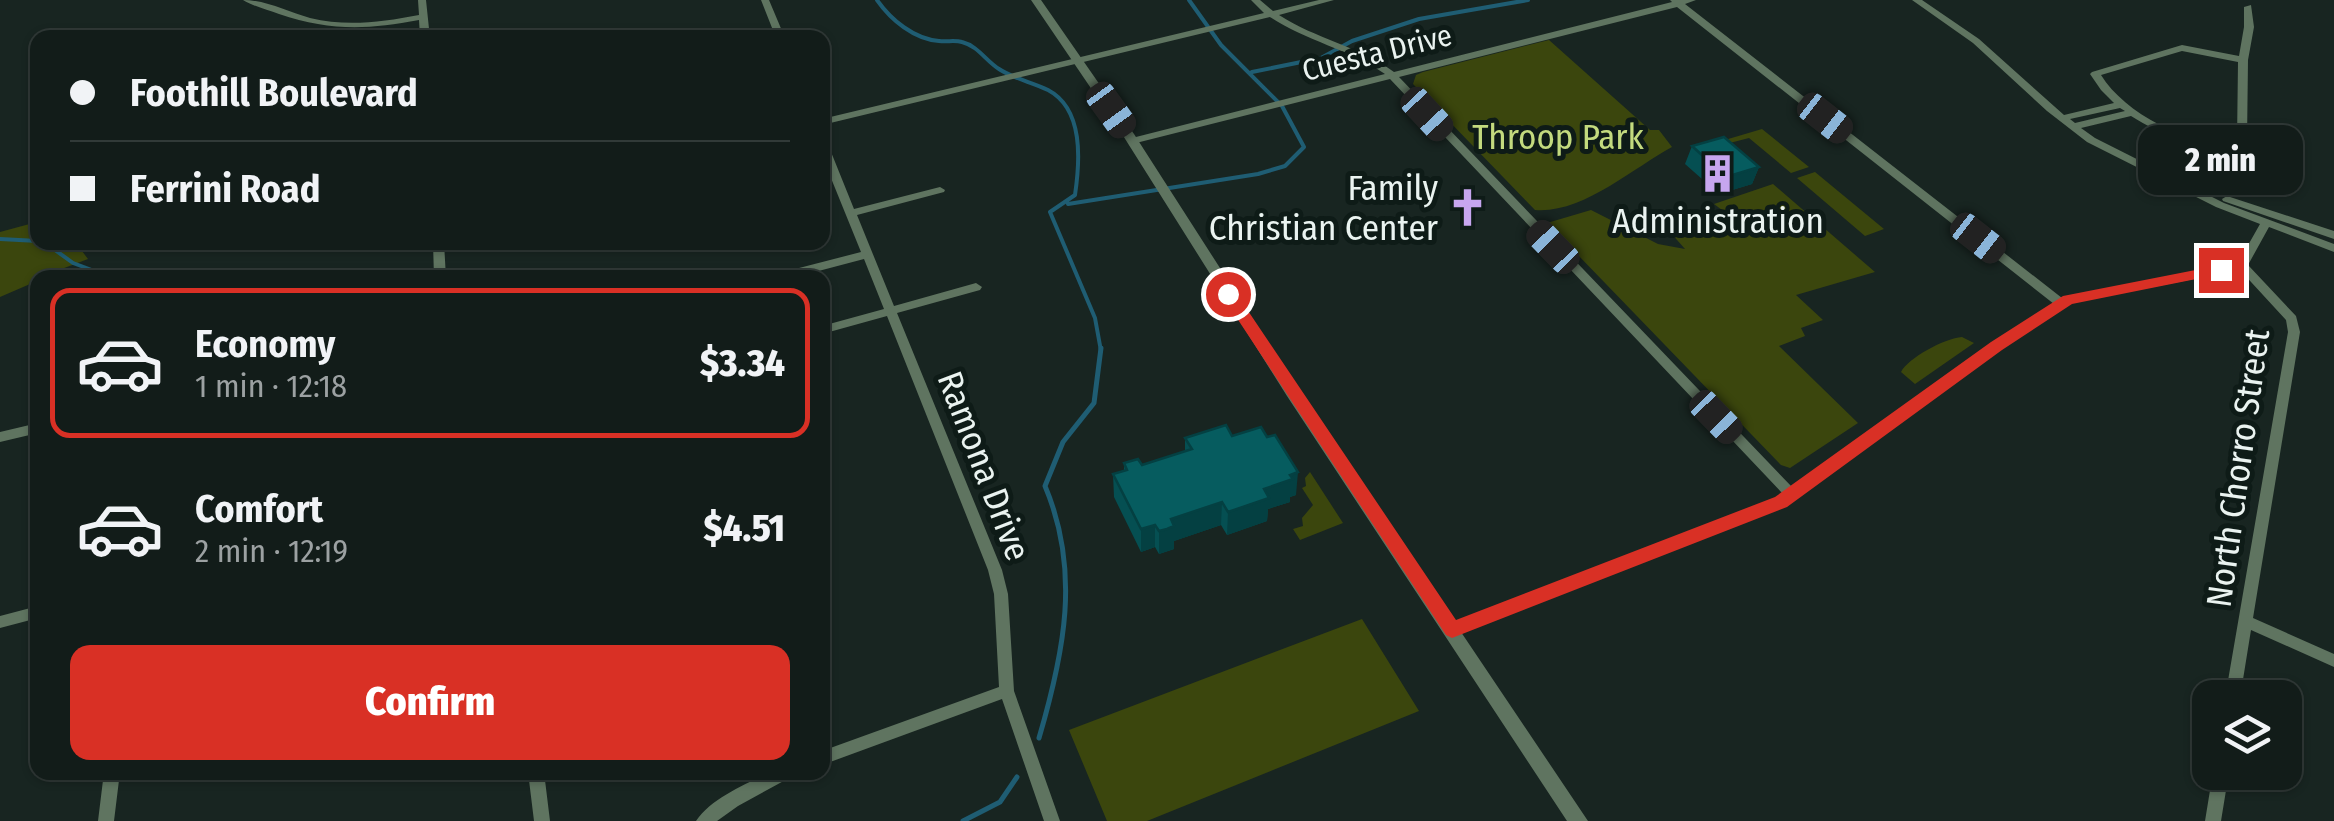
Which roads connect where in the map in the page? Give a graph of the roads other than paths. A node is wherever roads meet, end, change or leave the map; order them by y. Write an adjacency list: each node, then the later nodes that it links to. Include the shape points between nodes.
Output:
1 (246, 0): 12 (street, via 335,27)
2 (422, 0): 12 (street)
3 (766, 0): 14 (street)
4 (1036, 0): 16 (street)
5 (1255, 0): 11 (street)
6 (1330, 0): 11 (street)
7 (1692, 0): 9 (street, Cuesta Drive)
8 (1916, 0): 20 (street, via 1976,41)
9 (1676, 2): 17 (street, Cuesta Drive); 35 (street)
10 (2248, 8): 15 (street)
11 (1268, 14): 16 (street); 17 (street, via 1346,45)
12 (424, 17): 13 (street)
13 (425, 30)
14 (777, 30)
15 (2243, 60): 18 (street, via 2182,48 2095,74); 19 (street, via 2239,150 2219,152 2186,141)
16 (1076, 62): 21 (street); 23 (street)
17 (1390, 74): 23 (street, Cuesta Drive); 40 (street)
18 (2124, 104): 19 (street); 20 (street)
19 (2135, 112): 22 (street)
20 (2062, 118): 22 (street)
21 (830, 120)
22 (2073, 127): 25 (street)
23 (1132, 141): 44 (street)
24 (830, 161): 27 (street, Ramona Drive)
25 (2159, 176): 28 (street); 29 (street)
26 (940, 190): 27 (street)
27 (851, 212): 31 (street, Ramona Drive)
28 (2266, 223): 30 (street); 32 (street)
29 (2334, 235)
30 (2334, 248)
31 (868, 254): 33 (street); 36 (street, Ramona Drive)
32 (2242, 266): 35 (street); 43 (street, North Chorro Street, via 2292,320 2294,332)
33 (807, 270)
34 (976, 288): 36 (street)
35 (2062, 304): 40 (street)
36 (891, 311): 37 (street); 47 (street, Ramona Drive, via 995,570)
37 (830, 328)
38 (30, 430): 39 (street)
39 (0, 437)
40 (1792, 495): 44 (street)
41 (30, 614): 42 (street)
42 (0, 622)
43 (2247, 622): 45 (street); 46 (street, North Chorro Street)
44 (1452, 630): 57 (street)
45 (2334, 661)
46 (2236, 680)
47 (1007, 691): 48 (street); 56 (street, Ramona Drive)
48 (830, 755)
49 (111, 780): 53 (street)
50 (537, 780): 54 (street)
51 (770, 780): 55 (street)
52 (2217, 790): 58 (street)
53 (106, 821)
54 (542, 821)
55 (704, 821)
56 (1052, 821)
57 (1578, 821)
58 (2213, 821)

